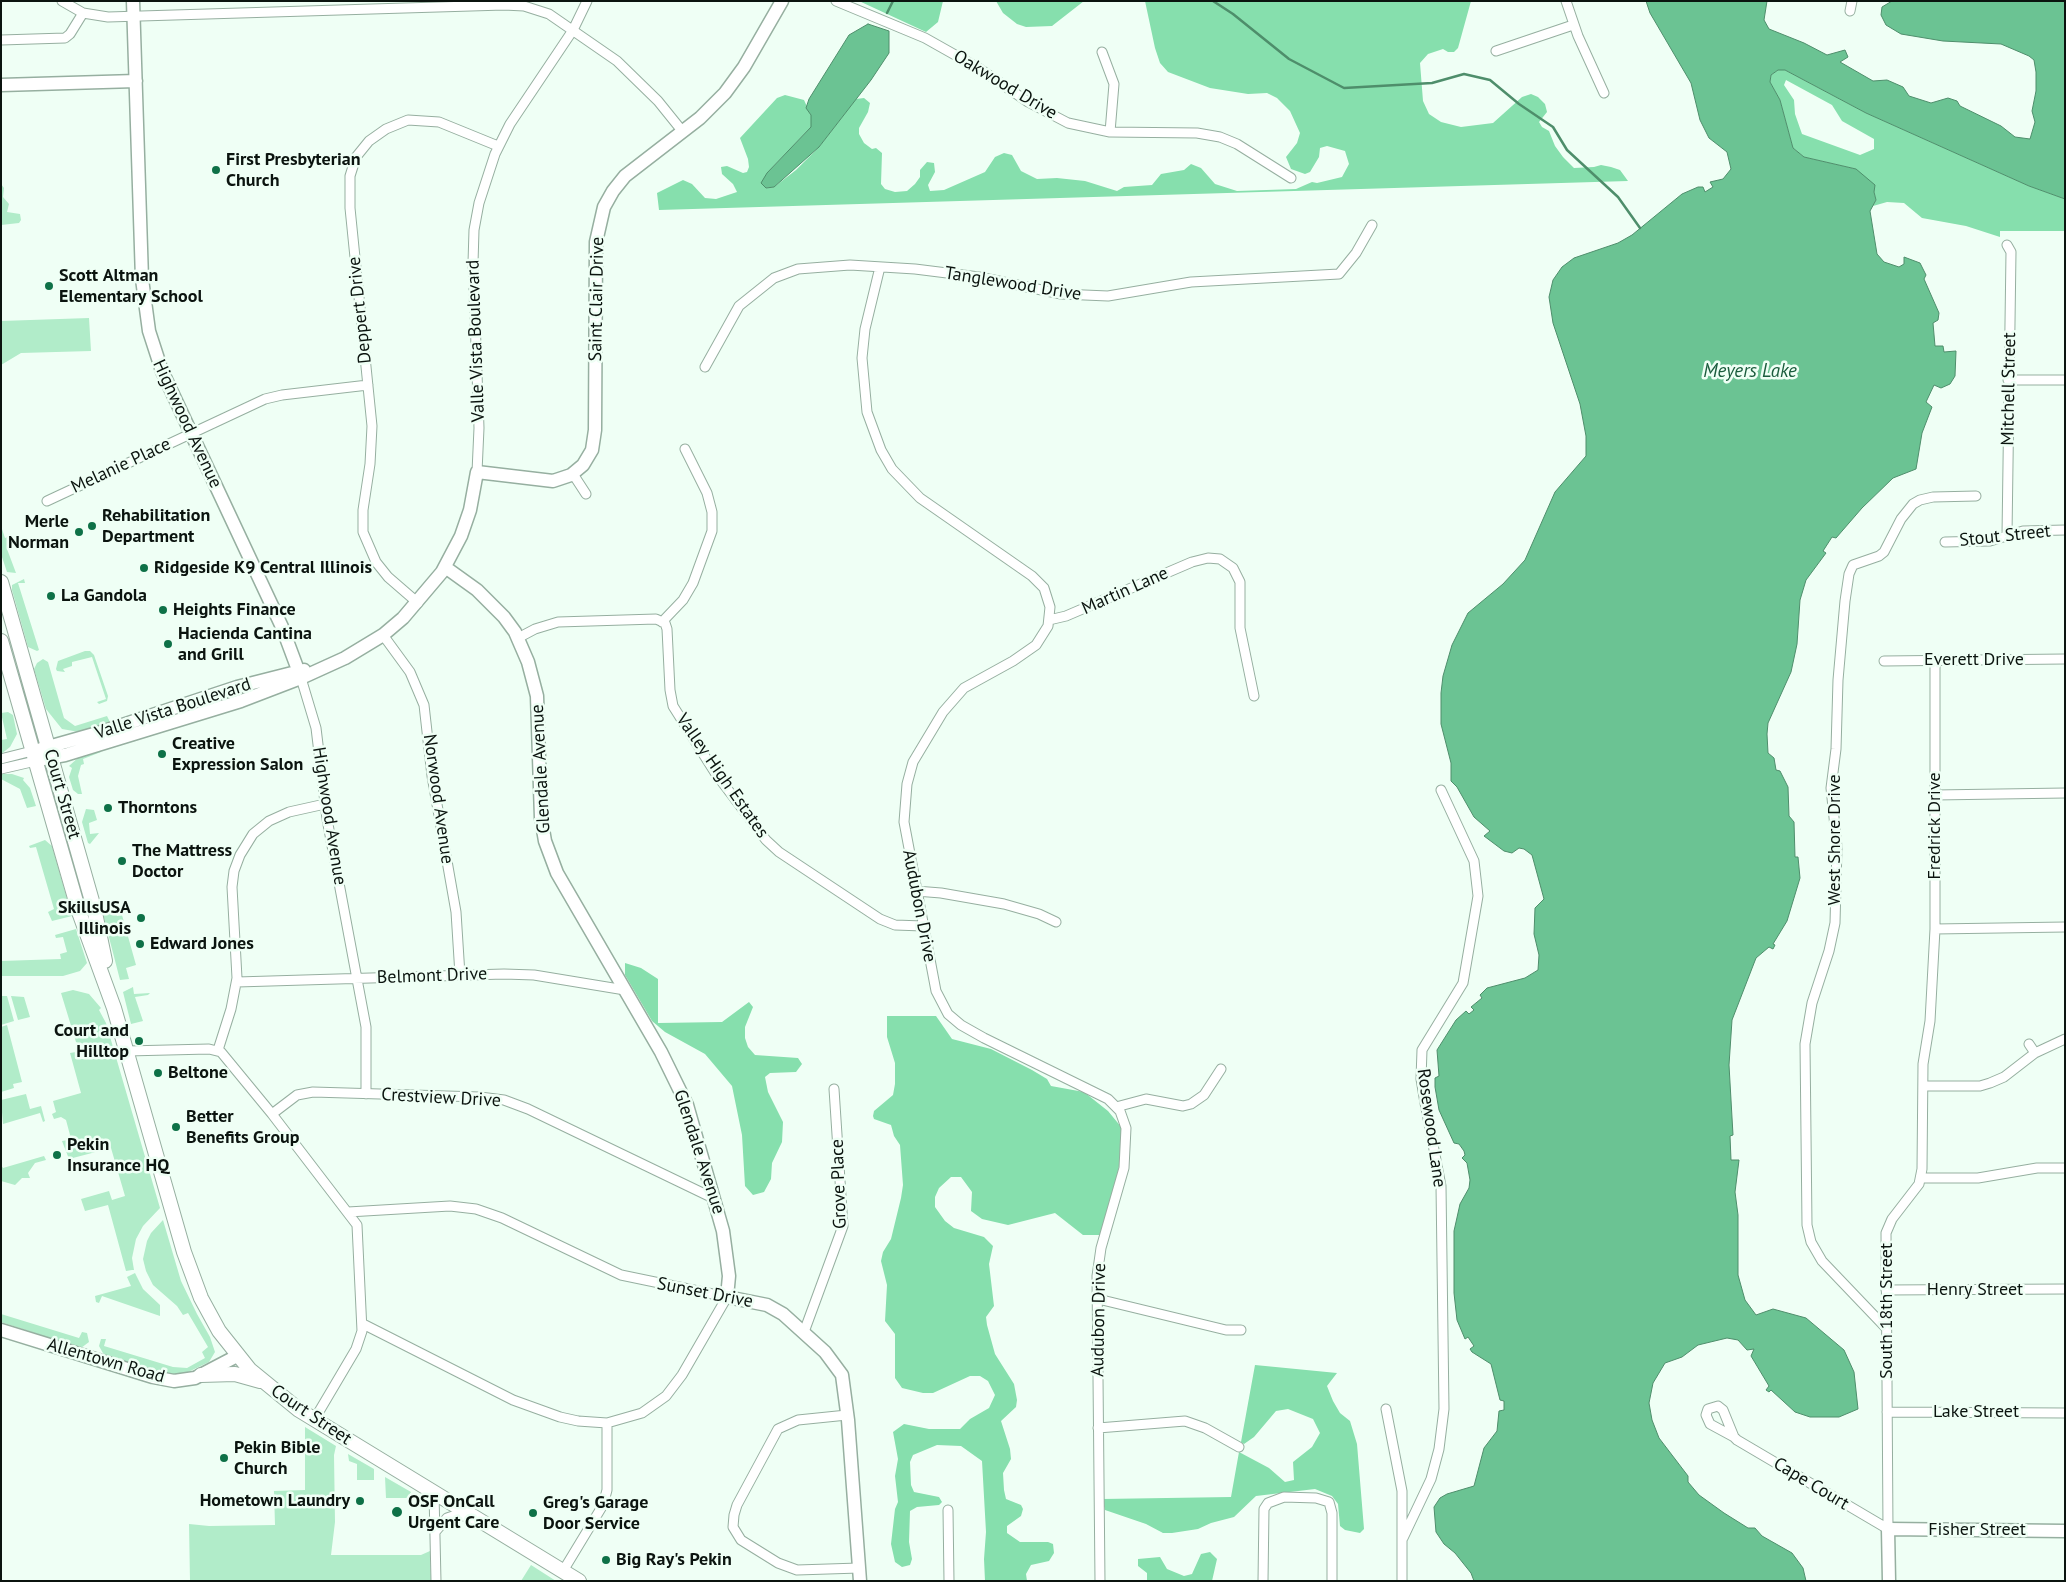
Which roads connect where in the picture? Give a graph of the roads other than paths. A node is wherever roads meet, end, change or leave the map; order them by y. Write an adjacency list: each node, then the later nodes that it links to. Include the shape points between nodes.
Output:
1 (62, 1): 9 (street)
2 (133, 1): 10 (street, Highwood Avenue)
3 (588, 1): 12 (street, Valle Vista Boulevard)
4 (782, 1): 19 (street, Saint Clair Drive, via 738,77)
5 (836, 1): 20 (street, Oakwood Drive, via 925,38 980,69 1049,115 1078,126)
6 (1566, 1): 11 (street)
7 (1852, 1): 8 (street)
8 (1850, 11)
9 (83, 13): 10 (street); 13 (street, via 65,38)
10 (134, 17): 12 (street, via 504,5 540,10); 16 (street, Highwood Avenue)
11 (1573, 25): 14 (street); 18 (street)
12 (573, 30): 19 (street, via 636,77); 21 (street, Valle Vista Boulevard)
13 (1, 40)
14 (1496, 51)
15 (1102, 52): 20 (street, via 1114,84)
16 (136, 80): 17 (street); 30 (street, Highwood Avenue, via 146,316 158,363)
17 (1, 85)
18 (1604, 94)
19 (683, 132): 33 (street, Saint Clair Drive, via 625,176 613,191 601,218 596,258 595,438 588,457)
20 (1110, 132): 22 (street, Oakwood Drive, via 1197,133 1220,137)
21 (498, 146): 29 (street, Deppert Drive, via 450,125 418,119 382,132 368,141 356,157 350,176 350,208); 32 (street, Valle Vista Boulevard, via 479,203 473,246 479,428)
22 (1291, 178)
23 (1372, 225): 25 (street, Tanglewood Drive, via 1356,253 1338,274 1190,282 1108,296 1061,294 951,273)
24 (2007, 245): 27 (street, Mitchell Street, via 2011,252)
25 (880, 267): 26 (street, Tanglewood Drive, via 822,265 780,275 739,306); 43 (street, via 865,329 862,358 867,412 881,450 892,469 920,498 1037,581 1048,597)
26 (706, 367)
27 (2008, 380): 28 (street); 38 (street, Mitchell Street)
28 (2065, 380)
29 (368, 385): 30 (street, Melanie Place, via 273,396); 42 (street, Deppert Drive, via 372,444 363,510 365,539 372,556 388,577)
30 (191, 432): 36 (street, Melanie Place); 51 (street, Highwood Avenue, via 282,627)
31 (685, 449): 44 (street, via 707,493 712,531 693,583)
32 (477, 472): 33 (street, via 546,481); 40 (street, Valle Vista Boulevard, via 470,510)
33 (573, 474): 34 (street)
34 (586, 494)
35 (1976, 496): 89 (street, West Shore Drive, via 1933,497 1913,504 1901,519 1884,552 1853,565 1845,601 1831,788 1837,846 1834,923 1829,951 1812,1003 1805,1044 1806,1219 1811,1242 1822,1261)
36 (47, 501)
37 (2065, 530): 38 (street, Stout Street, via 2030,530)
38 (2007, 535): 39 (street, Stout Street, via 1990,541)
39 (1945, 542)
40 (445, 567): 42 (street, Valle Vista Boulevard); 46 (street, Glendale Avenue, via 488,599)
41 (1, 582): 53 (main road, Court Street)
42 (418, 603): 45 (street, Valle Vista Boulevard)
43 (1049, 620): 52 (street, Martin Lane, via 1066,616 1200,560 1220,560 1233,568 1240,582 1240,628); 60 (street, Audubon Drive, via 1036,645 955,696 916,754 904,807)
44 (662, 622): 46 (street, via 652,619 558,622); 62 (street, Valley High Estates, via 668,629 670,690 674,706 716,774 766,840 880,919 900,926)
45 (383, 635): 51 (street, Valle Vista Boulevard, via 345,658); 65 (street, Norwood Avenue, via 410,672 426,717 432,776 456,912)
46 (518, 638): 68 (street, Glendale Avenue, via 537,696 541,818 545,841 557,873)
47 (1, 641): 53 (main road, Court Street)
48 (2065, 659): 50 (street, Everett Drive)
49 (1884, 660): 50 (street, Everett Drive)
50 (1935, 660): 58 (street, Fredrick Drive)
51 (300, 675): 53 (street, Valle Vista Boulevard, via 237,687); 59 (street, Highwood Avenue, via 316,728)
52 (1254, 696)
53 (42, 754): 54 (street, Valle Vista Boulevard); 55 (street, Valle Vista Boulevard); 72 (main road, Court Street, via 94,908 114,1008)
54 (1, 759)
55 (1, 769)
56 (1441, 790): 111 (street, Rosewood Lane, via 1474,861 1478,896 1463,983 1422,1050 1424,1103 1441,1186 1444,1410 1431,1479)
57 (2065, 793): 58 (street)
58 (1935, 795): 64 (street, Fredrick Drive)
59 (325, 804): 66 (street, Highwood Avenue); 67 (street, via 289,812 269,821 242,849 232,887)
60 (916, 891): 61 (street, via 1004,904); 62 (street, Audubon Drive)
61 (1056, 922)
62 (923, 926): 78 (street, Audubon Drive, via 938,996 951,1017 984,1038 1103,1096)
63 (2065, 927): 64 (street)
64 (1935, 929): 75 (street, Fredrick Drive)
65 (460, 975): 66 (street, Belmont Drive); 68 (street, Belmont Drive, via 534,976)
66 (357, 978): 67 (street, Belmont Drive); 77 (street, Highwood Avenue, via 367,1033)
67 (237, 982): 71 (street)
68 (625, 990): 82 (street, Glendale Avenue, via 681,1090)
69 (2065, 1039): 73 (street)
70 (2029, 1044): 73 (street)
71 (218, 1050): 72 (street); 79 (street)
72 (127, 1051): 93 (main road, Court Street, via 192,1276 207,1311)
73 (2035, 1053): 75 (street, via 1990,1084)
74 (1221, 1069): 78 (street, via 1204,1096 1192,1104 1183,1106 1146,1099)
75 (1923, 1086): 81 (street)
76 (834, 1089): 92 (street, Grove Place, via 843,1226)
77 (366, 1094): 79 (street, Crestview Drive, via 307,1093 293,1098); 82 (street, Crestview Drive, via 480,1096 504,1100 536,1112)
78 (1116, 1106): 87 (street, Audubon Drive, via 1126,1128 1125,1161 1101,1248)
79 (272, 1114): 83 (street)
80 (2065, 1168): 81 (street, via 2037,1168 1978,1178)
81 (1921, 1178): 84 (street, South 18th Street, via 1888,1226)
82 (715, 1198): 86 (street, Glendale Avenue, via 728,1268)
83 (348, 1212): 86 (street, Sunset Drive, via 450,1206 476,1209 502,1218 621,1275); 88 (street, via 359,1232)
84 (1886, 1290): 85 (street, Henry Street); 89 (street, South 18th Street)
85 (2065, 1290)
86 (728, 1298): 92 (street, Sunset Drive, via 773,1308); 101 (street, via 666,1396 642,1412)
87 (1098, 1299): 91 (street, via 1226,1330); 102 (street, Audubon Drive)
88 (363, 1324): 100 (street, via 356,1349); 101 (street, via 513,1400 578,1421)
89 (1886, 1328): 97 (street, South 18th Street)
90 (1, 1330): 94 (street, Allentown Road, via 153,1377 174,1381)
91 (1241, 1330)
92 (804, 1332): 99 (street, Sunset Drive, via 840,1371)
93 (237, 1356): 94 (street, Allentown Road); 95 (main road, Court Street)
94 (201, 1375): 95 (main road, via 235,1374)
95 (264, 1382): 100 (main road, Court Street)
96 (1386, 1408): 111 (street, via 1399,1469)
97 (1887, 1412): 98 (street, Lake Street); 108 (street, South 18th Street)
98 (2065, 1413)
99 (847, 1416): 113 (street, Sunset Drive); 113 (street, via 798,1420 778,1429 737,1504 733,1527 741,1540 778,1563 797,1570)
100 (314, 1420): 105 (main road, Court Street)
101 (607, 1422): 112 (street, via 607,1490 603,1505)
102 (1098, 1428): 104 (street, via 1185,1421); 117 (street, Audubon Drive)
103 (1734, 1437): 108 (street, Cape Court)
104 (1239, 1447)
105 (434, 1493): 107 (main road, Court Street); 110 (street)
106 (948, 1510): 116 (street)
107 (475, 1518): 110 (street, via 447,1518); 112 (main road, Court Street)
108 (1888, 1530): 109 (street, Fisher Street); 121 (street, South 18th Street)
109 (2065, 1531)
110 (435, 1532): 114 (street)
111 (1403, 1538): 120 (street)
112 (563, 1571): 115 (main road, Court Street)
113 (860, 1574)
114 (436, 1581)
115 (579, 1581)
116 (949, 1581)
117 (1100, 1581)
118 (1263, 1581): 119 (street, via 1265,1505 1284,1497 1316,1498 1329,1502 1332,1513)
119 (1332, 1581)
120 (1402, 1581)
121 (1889, 1581)

